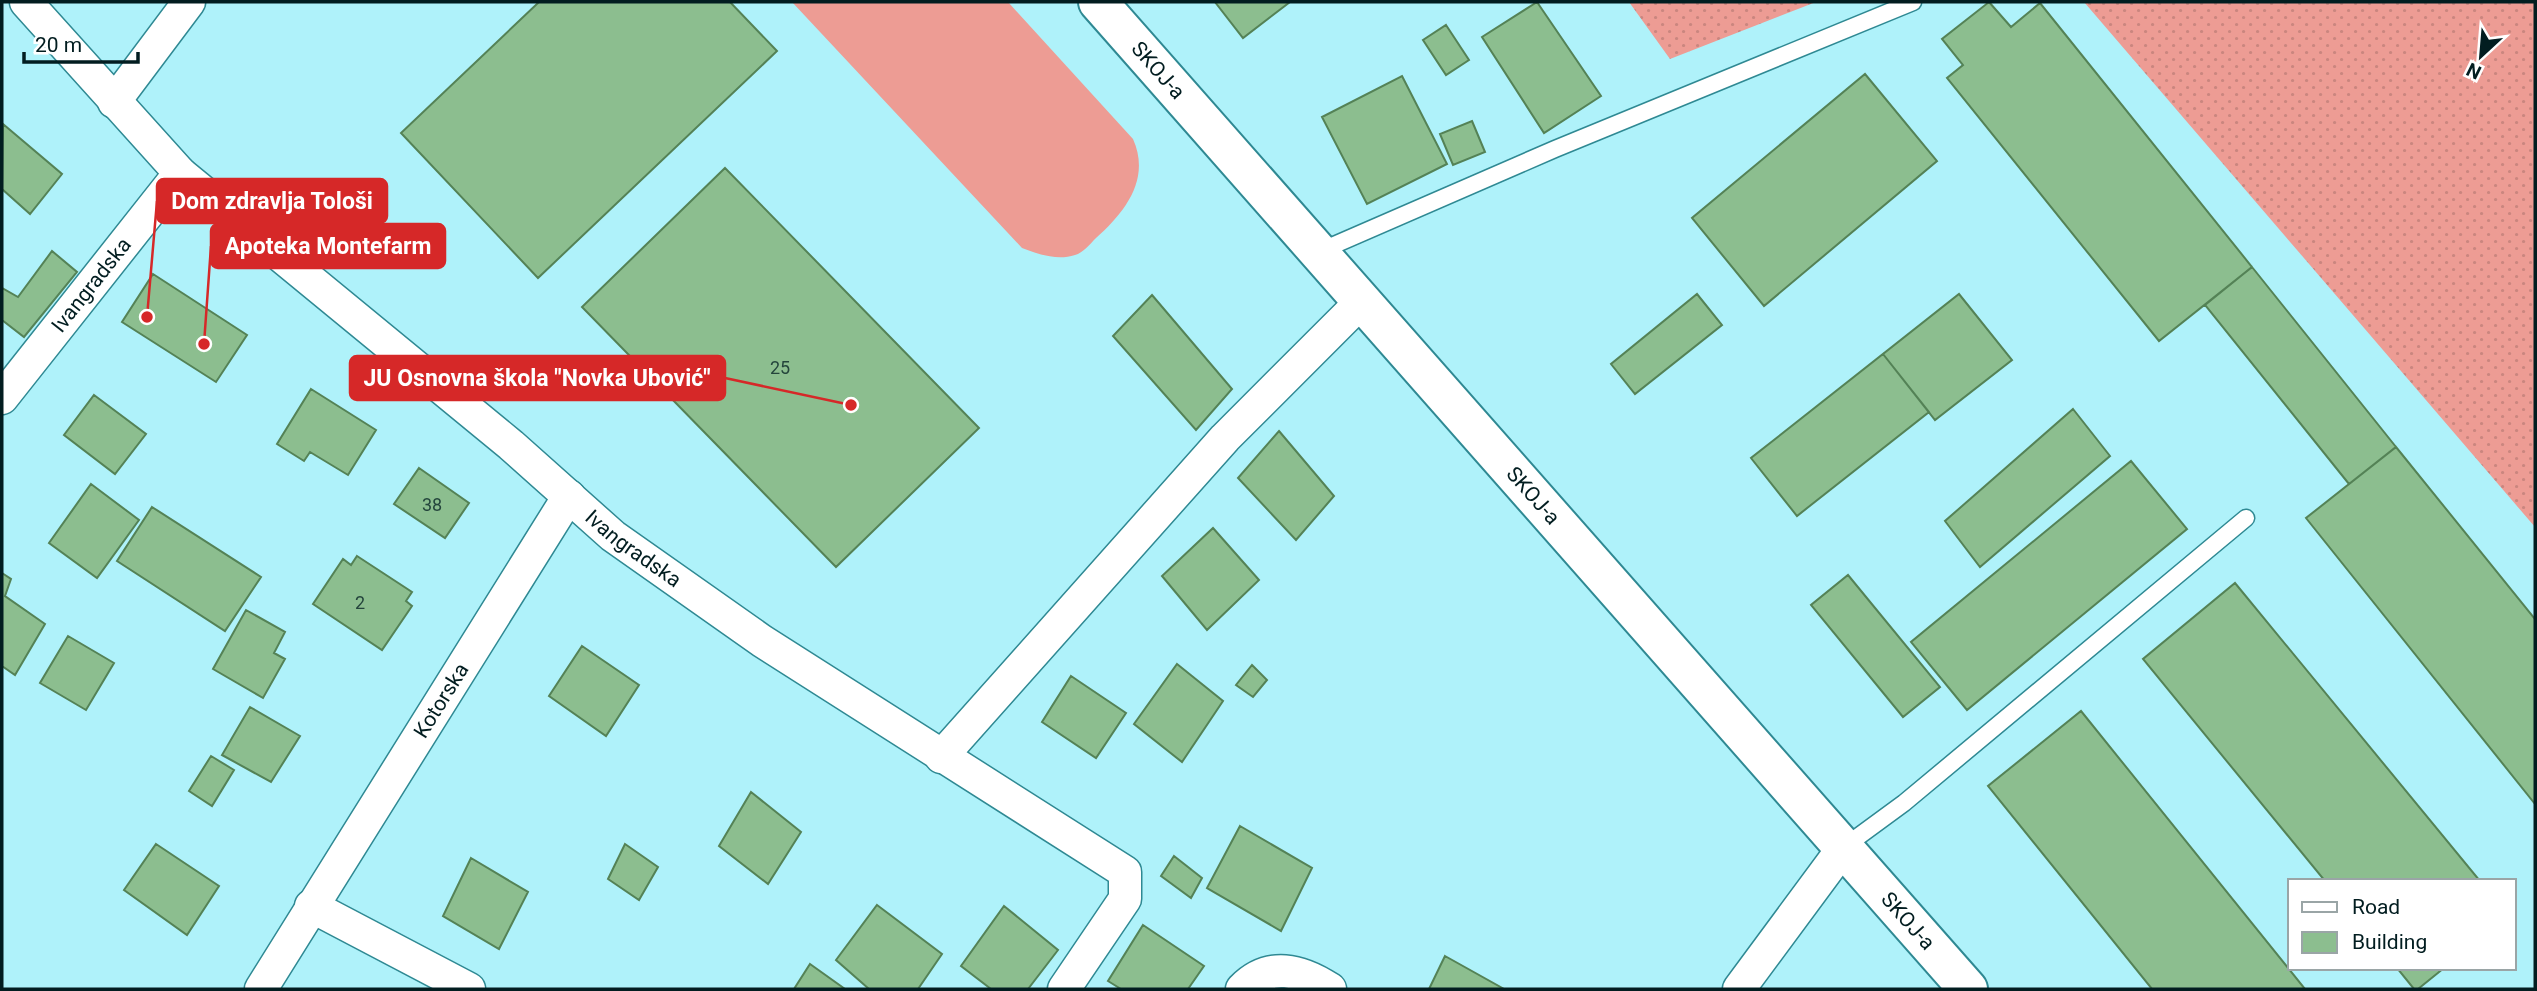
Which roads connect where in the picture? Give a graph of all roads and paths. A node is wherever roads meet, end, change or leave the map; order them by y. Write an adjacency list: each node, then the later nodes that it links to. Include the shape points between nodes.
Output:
1 (26, 2): 5 (street, Ivangradska)
2 (189, 2): 5 (street)
3 (1098, 2): 7 (main road, SKOJ-a)
4 (1913, 2): 7 (lane)
5 (114, 102): 6 (street, Ivangradska)
6 (180, 173): 9 (street, Ivangradska); 10 (street, Ivangradska)
7 (1318, 252): 8 (main road, SKOJ-a)
8 (1362, 302): 12 (street, via 1225,438); 13 (main road, SKOJ-a)
9 (2, 398)
10 (569, 496): 12 (street, Ivangradska, via 662,572); 14 (street, Kotorska)
11 (2246, 518): 13 (lane, via 1904,803)
12 (941, 757): 17 (street, Ivangradska, via 1125,872 1125,899)
13 (1844, 847): 20 (street); 21 (main road, SKOJ-a)
14 (312, 906): 15 (street, Kotorska); 16 (street)
15 (261, 989)
16 (469, 989)
17 (1064, 989)
18 (1242, 989): 19 (street, via 1254,977 1296,972)
19 (1330, 989)
20 (1739, 989)
21 (1968, 989)

